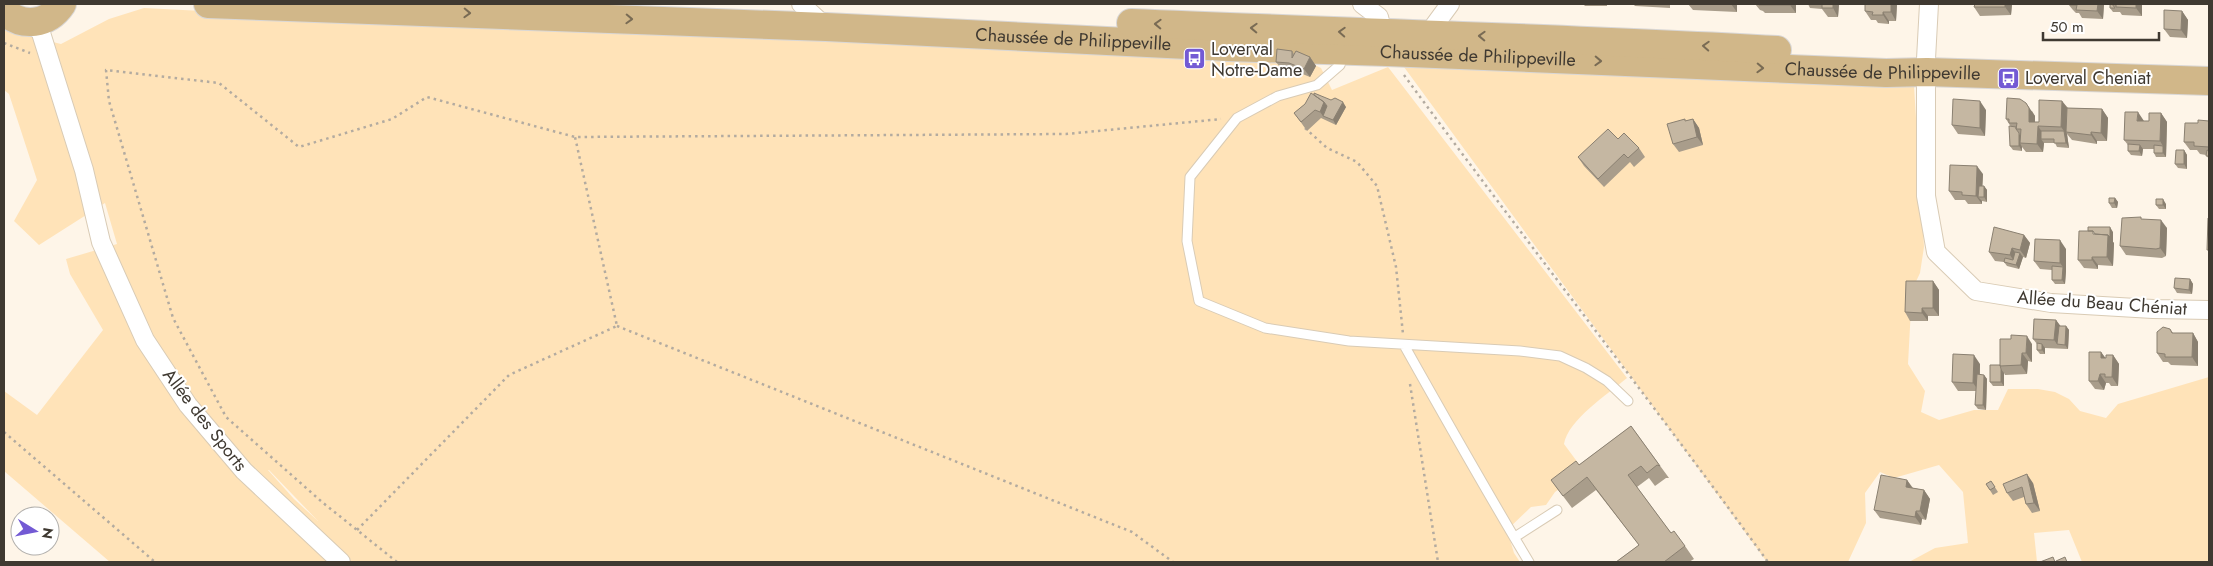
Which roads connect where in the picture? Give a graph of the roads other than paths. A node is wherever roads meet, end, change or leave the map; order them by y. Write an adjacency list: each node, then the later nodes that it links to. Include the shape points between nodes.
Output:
1 (77, 4): 9 (main road)
2 (208, 4): 8 (main road, Chaussée de Philippeville, one-way to 8)
3 (657, 4): 8 (main road, Chaussée de Philippeville)
4 (1362, 4): 11 (street, via 1379,17)
5 (1450, 4): 10 (street)
6 (1929, 4): 14 (street, Allée du Beau Chéniat)
7 (4, 11): 9 (main road, via 17,20)
8 (812, 13): 11 (main road, Chaussée de Philippeville, one-way to 8); 12 (main road, Chaussée de Philippeville, via 1228,47)
9 (49, 14): 21 (street, Allée des Sports, via 41,33 84,170 101,242 145,340 188,405 244,471)
10 (1428, 44): 11 (main road, Chaussée de Philippeville); 14 (main road, Chaussée de Philippeville, via 1886,74)
11 (1384, 46): 12 (main road, Chaussée de Philippeville)
12 (1345, 51): 17 (lane, via 1340,66 1317,85 1278,96 1237,118 1190,177 1186,241 1198,301 1265,328 1349,341)
13 (2209, 64): 14 (main road, Chaussée de Philippeville)
14 (1926, 65): 15 (main road, Chaussée de Philippeville); 16 (street, Allée du Beau Chéniat, via 1926,196 1936,252 1976,291 2051,303)
15 (2209, 81)
16 (2209, 310)
17 (1404, 345): 18 (lane, via 1560,356 1607,381); 20 (lane)
18 (1628, 401)
19 (1557, 510): 20 (lane)
20 (1515, 536): 22 (lane)
21 (341, 562)
22 (1529, 562)

